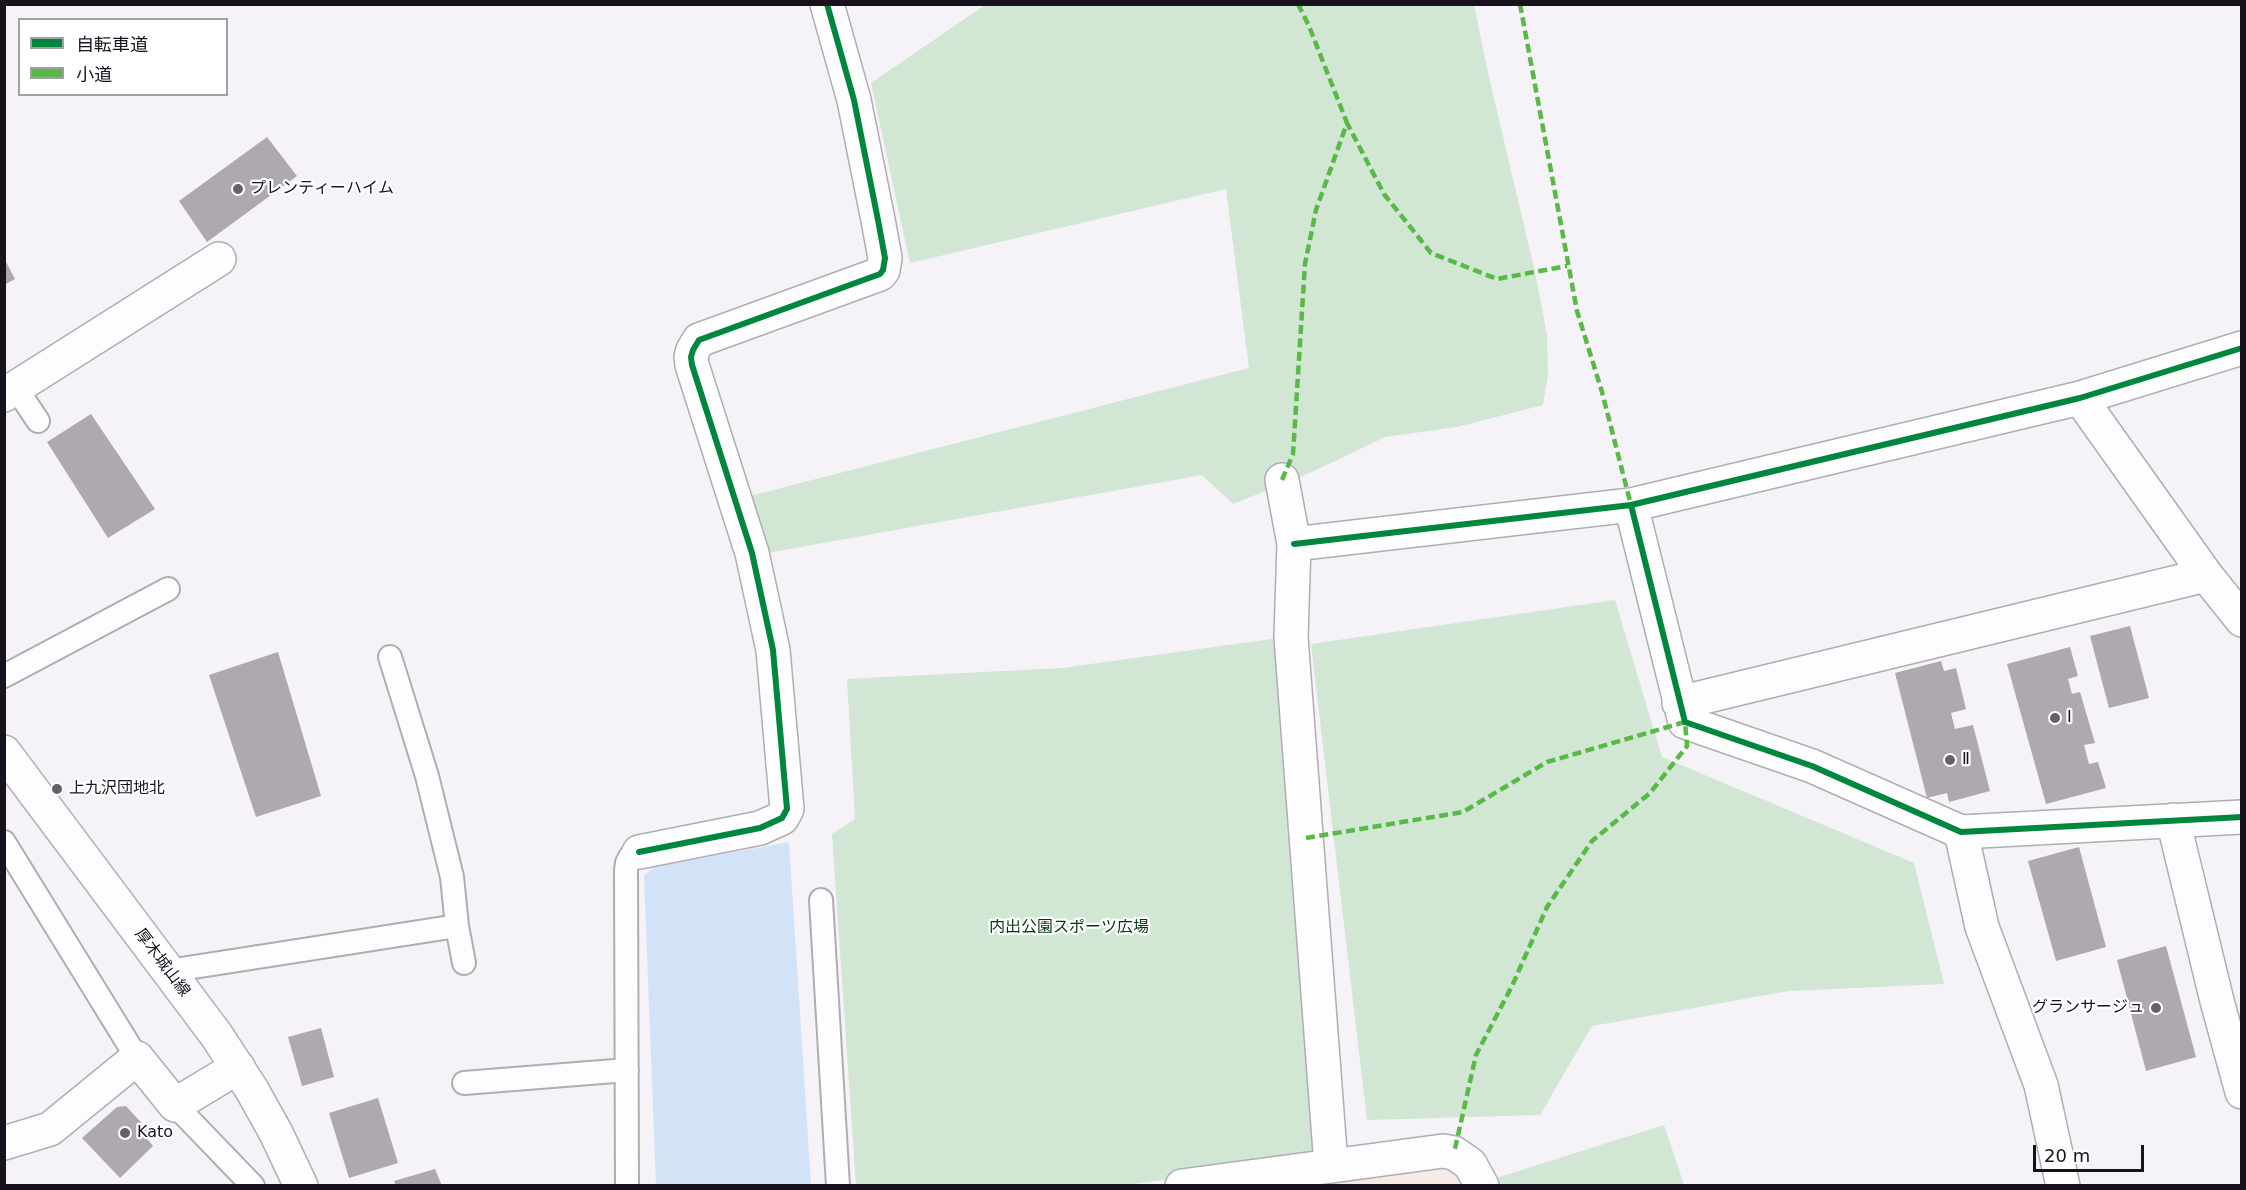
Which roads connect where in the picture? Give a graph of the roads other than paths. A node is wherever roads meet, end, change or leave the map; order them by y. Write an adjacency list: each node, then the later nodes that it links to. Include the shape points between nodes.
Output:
1 (827, 4): 21 (street, via 856,111 879,220 883,270 699,340 691,357 752,553 771,639 787,809 782,818 760,828)
2 (219, 259): 4 (street)
3 (2241, 348): 5 (street)
4 (10, 392): 6 (lane)
5 (2080, 398): 8 (street); 10 (street)
6 (38, 422)
7 (1282, 480): 9 (street)
8 (1631, 505): 9 (street); 15 (street)
9 (1294, 544): 34 (street, via 1292,637)
10 (2223, 586): 12 (street); 15 (street)
11 (168, 589): 14 (lane)
12 (2241, 620)
13 (390, 657): 23 (lane, via 427,776 452,877)
14 (4, 676)
15 (1679, 703): 19 (street, via 1685,722 1812,766)
16 (4, 752): 25 (street, 厚木城山線)
17 (2241, 817): 18 (street)
18 (2173, 820): 19 (street); 26 (street)
19 (1961, 832): 41 (street, via 1982,927 2041,1085)
20 (4, 842): 27 (lane)
21 (639, 852): 29 (lane, via 630,857 626,870)
22 (821, 900): 38 (lane)
23 (457, 926): 24 (lane); 25 (lane)
24 (464, 963)
25 (168, 971): 28 (street, 厚木城山線)
26 (2229, 1001): 31 (street)
27 (137, 1058): 32 (street); 33 (street, via 56,1125)
28 (238, 1068): 32 (street); 36 (street, 厚木城山線)
29 (627, 1070): 30 (lane); 37 (lane)
30 (464, 1083)
31 (2241, 1092)
32 (175, 1105): 35 (lane)
33 (4, 1143)
34 (1331, 1165): 39 (street); 40 (street, via 1443,1151 1470,1164)
35 (253, 1185)
36 (301, 1185)
37 (627, 1185)
38 (838, 1185)
39 (1182, 1185)
40 (1482, 1185)
41 (2063, 1185)

